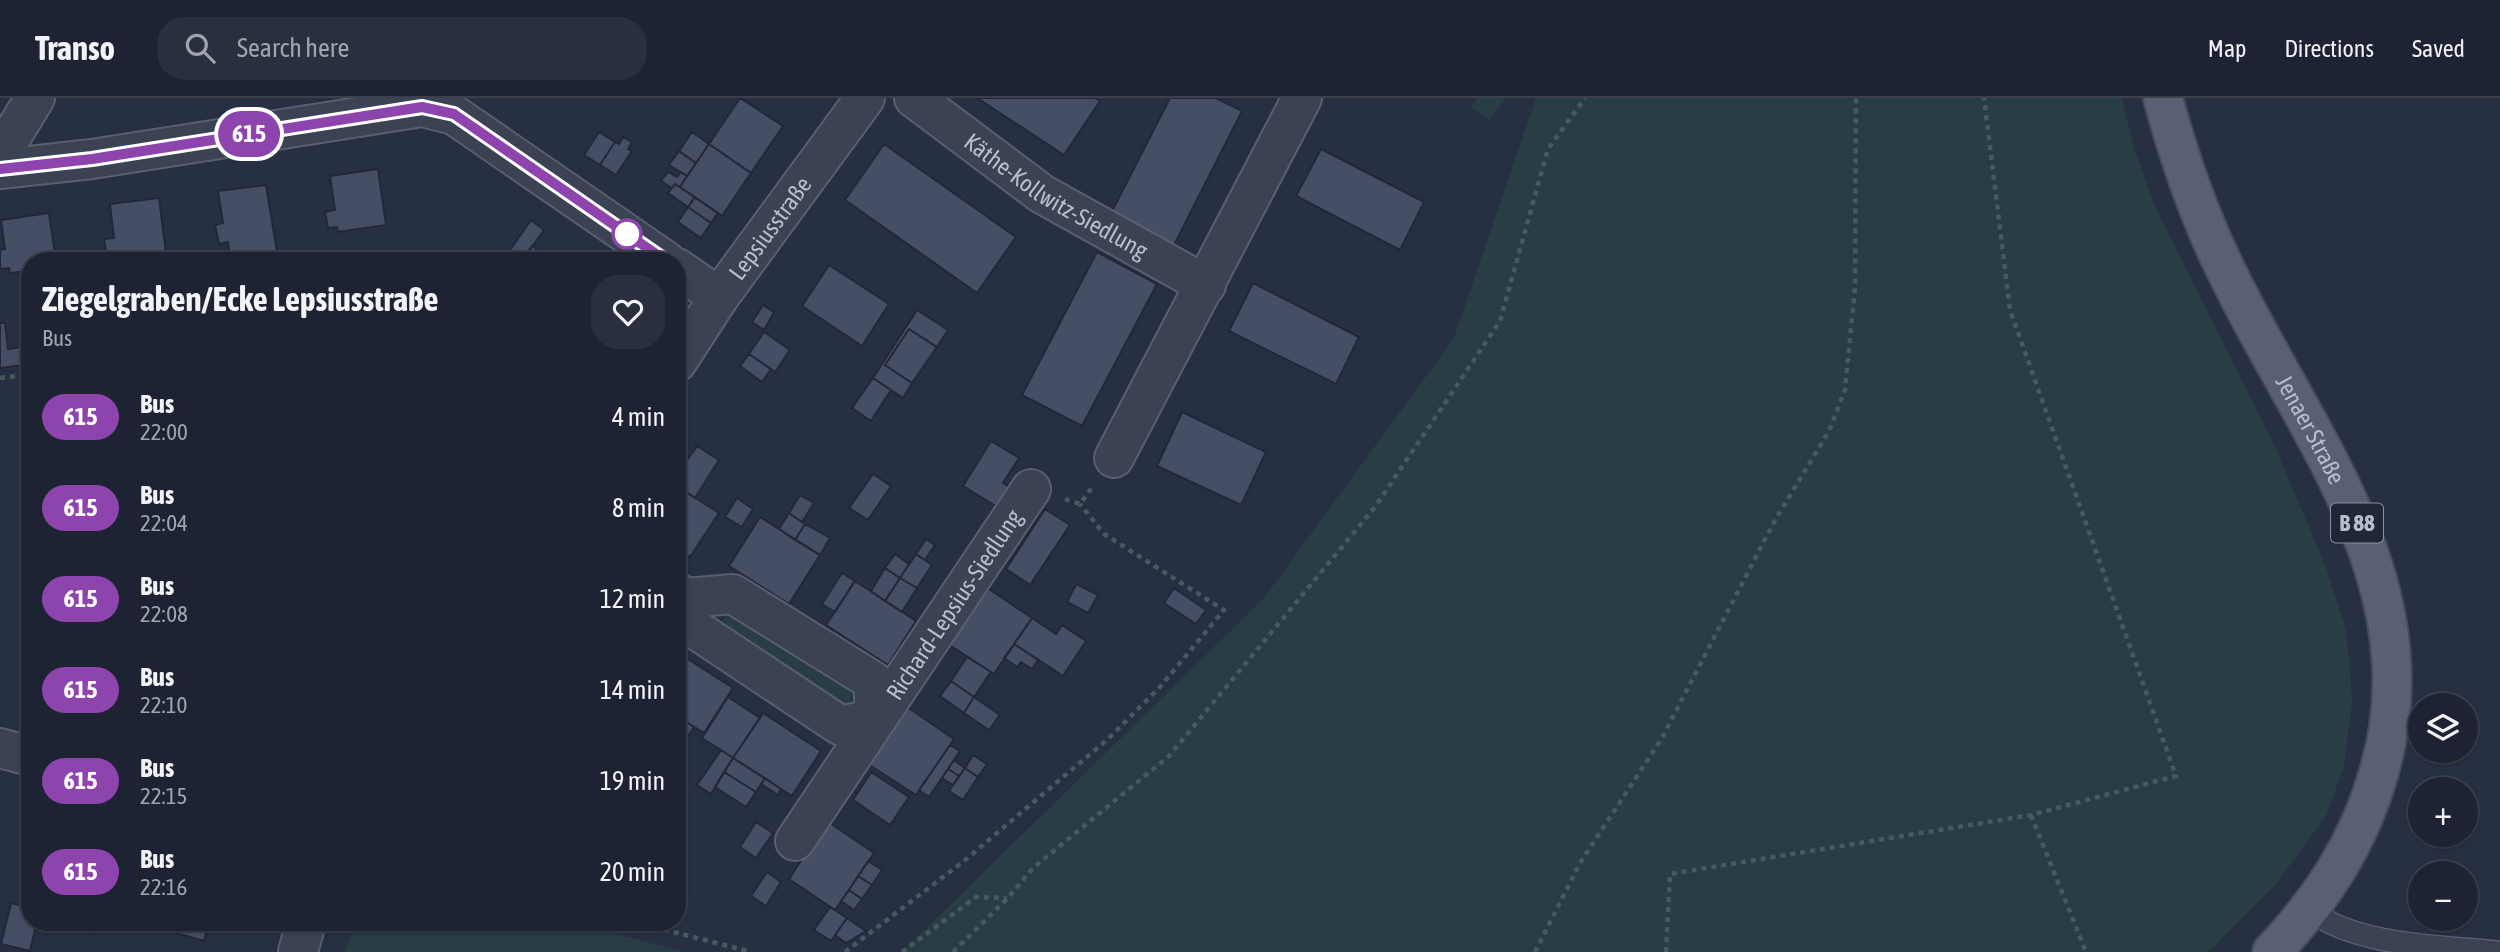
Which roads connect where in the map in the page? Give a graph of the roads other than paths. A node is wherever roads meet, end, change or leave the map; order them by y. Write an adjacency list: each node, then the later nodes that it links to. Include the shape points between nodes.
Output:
1 (35, 98): 7 (street)
2 (865, 98): 12 (street, Lepsiusstraße)
3 (914, 98): 11 (street, Käthe-Kollwitz-Siedlung, via 1042,194)
4 (1302, 98): 11 (street)
5 (2163, 98): 22 (main road, Jenaer Straße / B 88, via 2221,262 2362,533 2390,624 2395,684 2383,761 2360,828)
6 (425, 103): 8 (street, via 92,159); 9 (street, via 454,114)
7 (0, 155)
8 (0, 169)
9 (653, 252)
10 (686, 274): 12 (street)
11 (1206, 285): 14 (street)
12 (719, 297): 13 (street, Lepsiusstraße)
13 (686, 348)
14 (1114, 458)
15 (1031, 489): 18 (street, Richard-Lepsius-Siedlung)
16 (686, 595): 18 (street, Richard-Lepsius-Siedlung, via 733,594 873,681)
17 (686, 608): 18 (street, Richard-Lepsius-Siedlung, via 692,627 841,726)
18 (875, 718): 21 (street, Richard-Lepsius-Siedlung)
19 (0, 748): 20 (street)
20 (21, 754)
21 (795, 841)
22 (2310, 910): 25 (main road, Jenaer Straße / B 88); 26 (lane, via 2325,922 2370,936)
23 (304, 931): 24 (street)
24 (298, 952)
25 (2272, 952)
26 (2497, 952)

